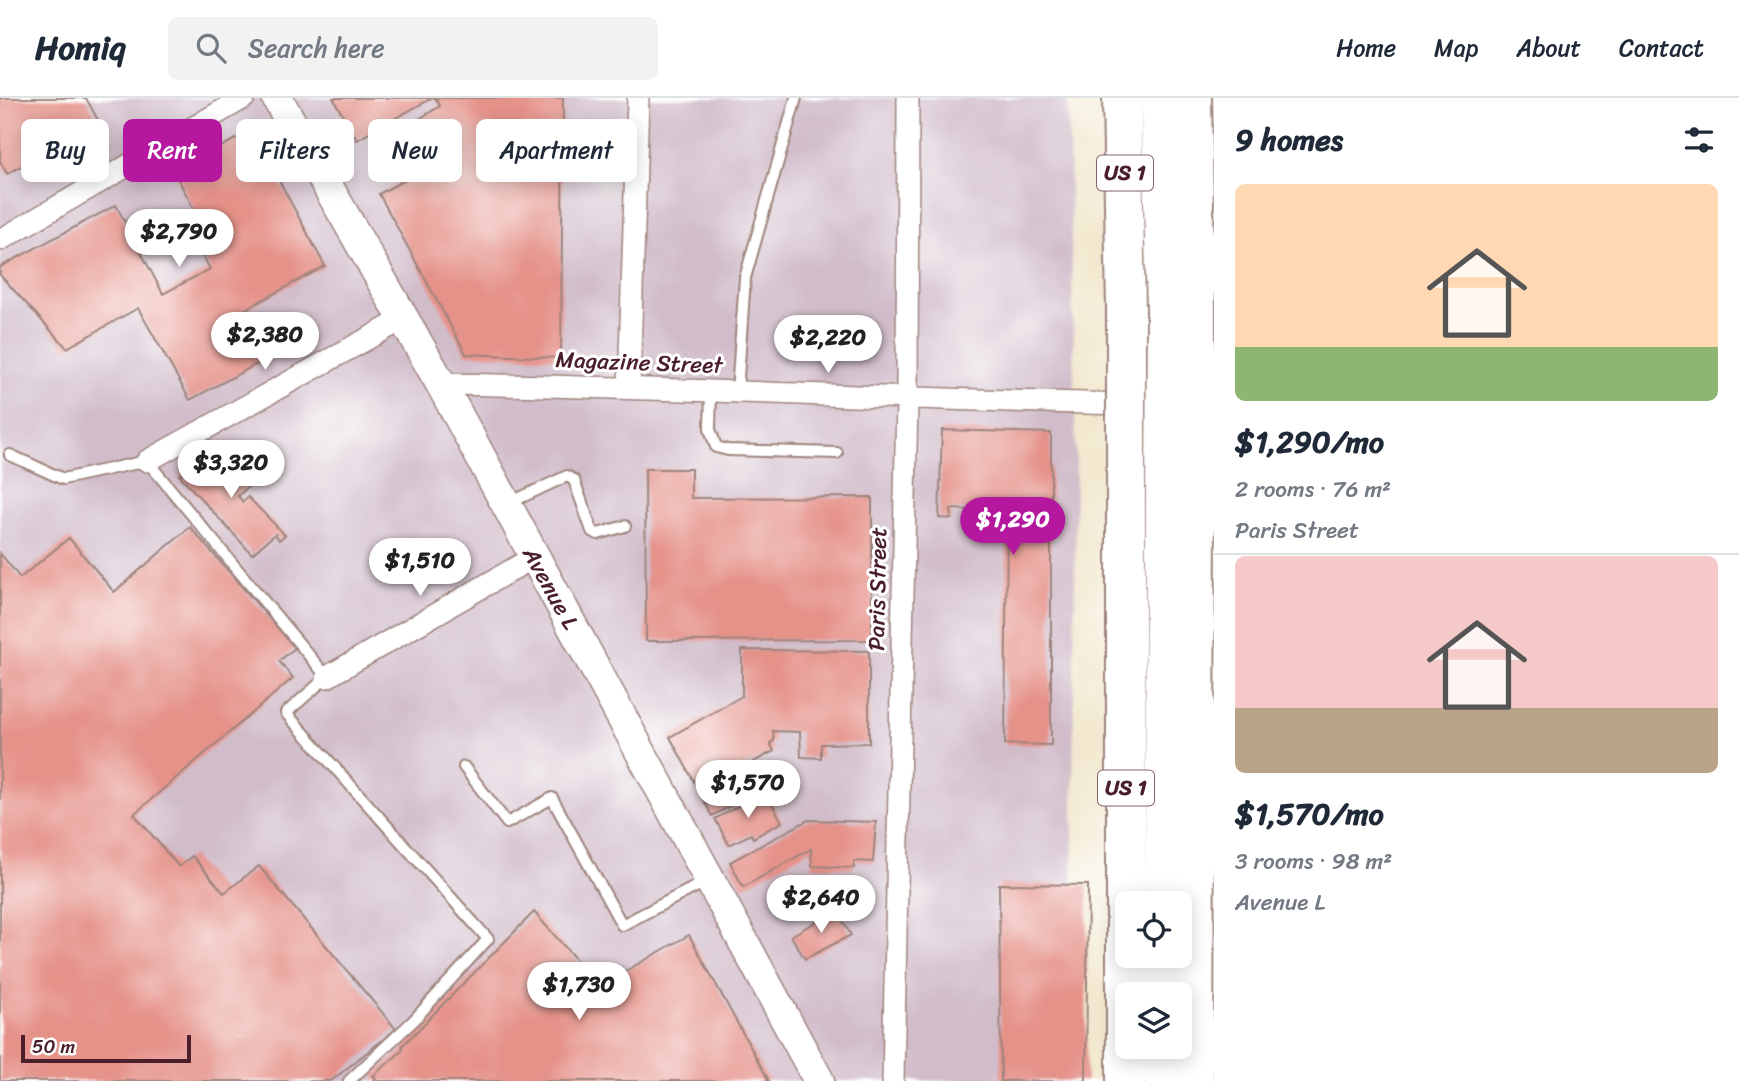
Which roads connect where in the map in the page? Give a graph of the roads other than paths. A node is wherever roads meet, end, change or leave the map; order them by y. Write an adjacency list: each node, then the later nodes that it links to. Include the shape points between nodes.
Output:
1 (244, 98): 10 (street)
2 (277, 98): 13 (street, Avenue L)
3 (638, 98): 15 (street)
4 (796, 98): 17 (lane, via 745,278)
5 (908, 98): 18 (street, Paris Street)
6 (1102, 98): 11 (highway)
7 (1122, 98): 11 (highway, US 1)
8 (1160, 98): 12 (highway)
9 (1192, 98): 12 (highway)
10 (0, 240)
11 (1125, 249): 35 (highway, US 1, bridge)
12 (1181, 310): 23 (highway, bridge)
13 (403, 318): 14 (street, Avenue L); 22 (street)
14 (441, 384): 15 (street, Magazine Street); 24 (street, Avenue L)
15 (629, 387): 16 (street, Magazine Street)
16 (711, 390): 17 (street, Magazine Street); 20 (lane, via 710,429 716,447)
17 (737, 391): 18 (street, Magazine Street)
18 (907, 400): 19 (street, Magazine Street); 34 (street, Paris Street)
19 (1214, 406)
20 (836, 453)
21 (10, 455): 22 (lane, via 63,479)
22 (147, 461): 27 (lane)
23 (1180, 495): 30 (highway); 37 (highway)
24 (504, 505): 25 (lane, via 567,476 574,480 592,531 598,534); 26 (street, Avenue L)
25 (625, 526)
26 (534, 557): 27 (street); 29 (street, Avenue L)
27 (327, 677): 32 (lane, via 286,713 488,939 413,1021)
28 (464, 767): 29 (lane, via 507,823 552,798 622,925)
29 (710, 880): 33 (street, Avenue L)
30 (1164, 891)
31 (1164, 1059): 36 (highway)
32 (349, 1081)
33 (819, 1081)
34 (893, 1081)
35 (1126, 1081)
36 (1164, 1081)
37 (1194, 1081)

